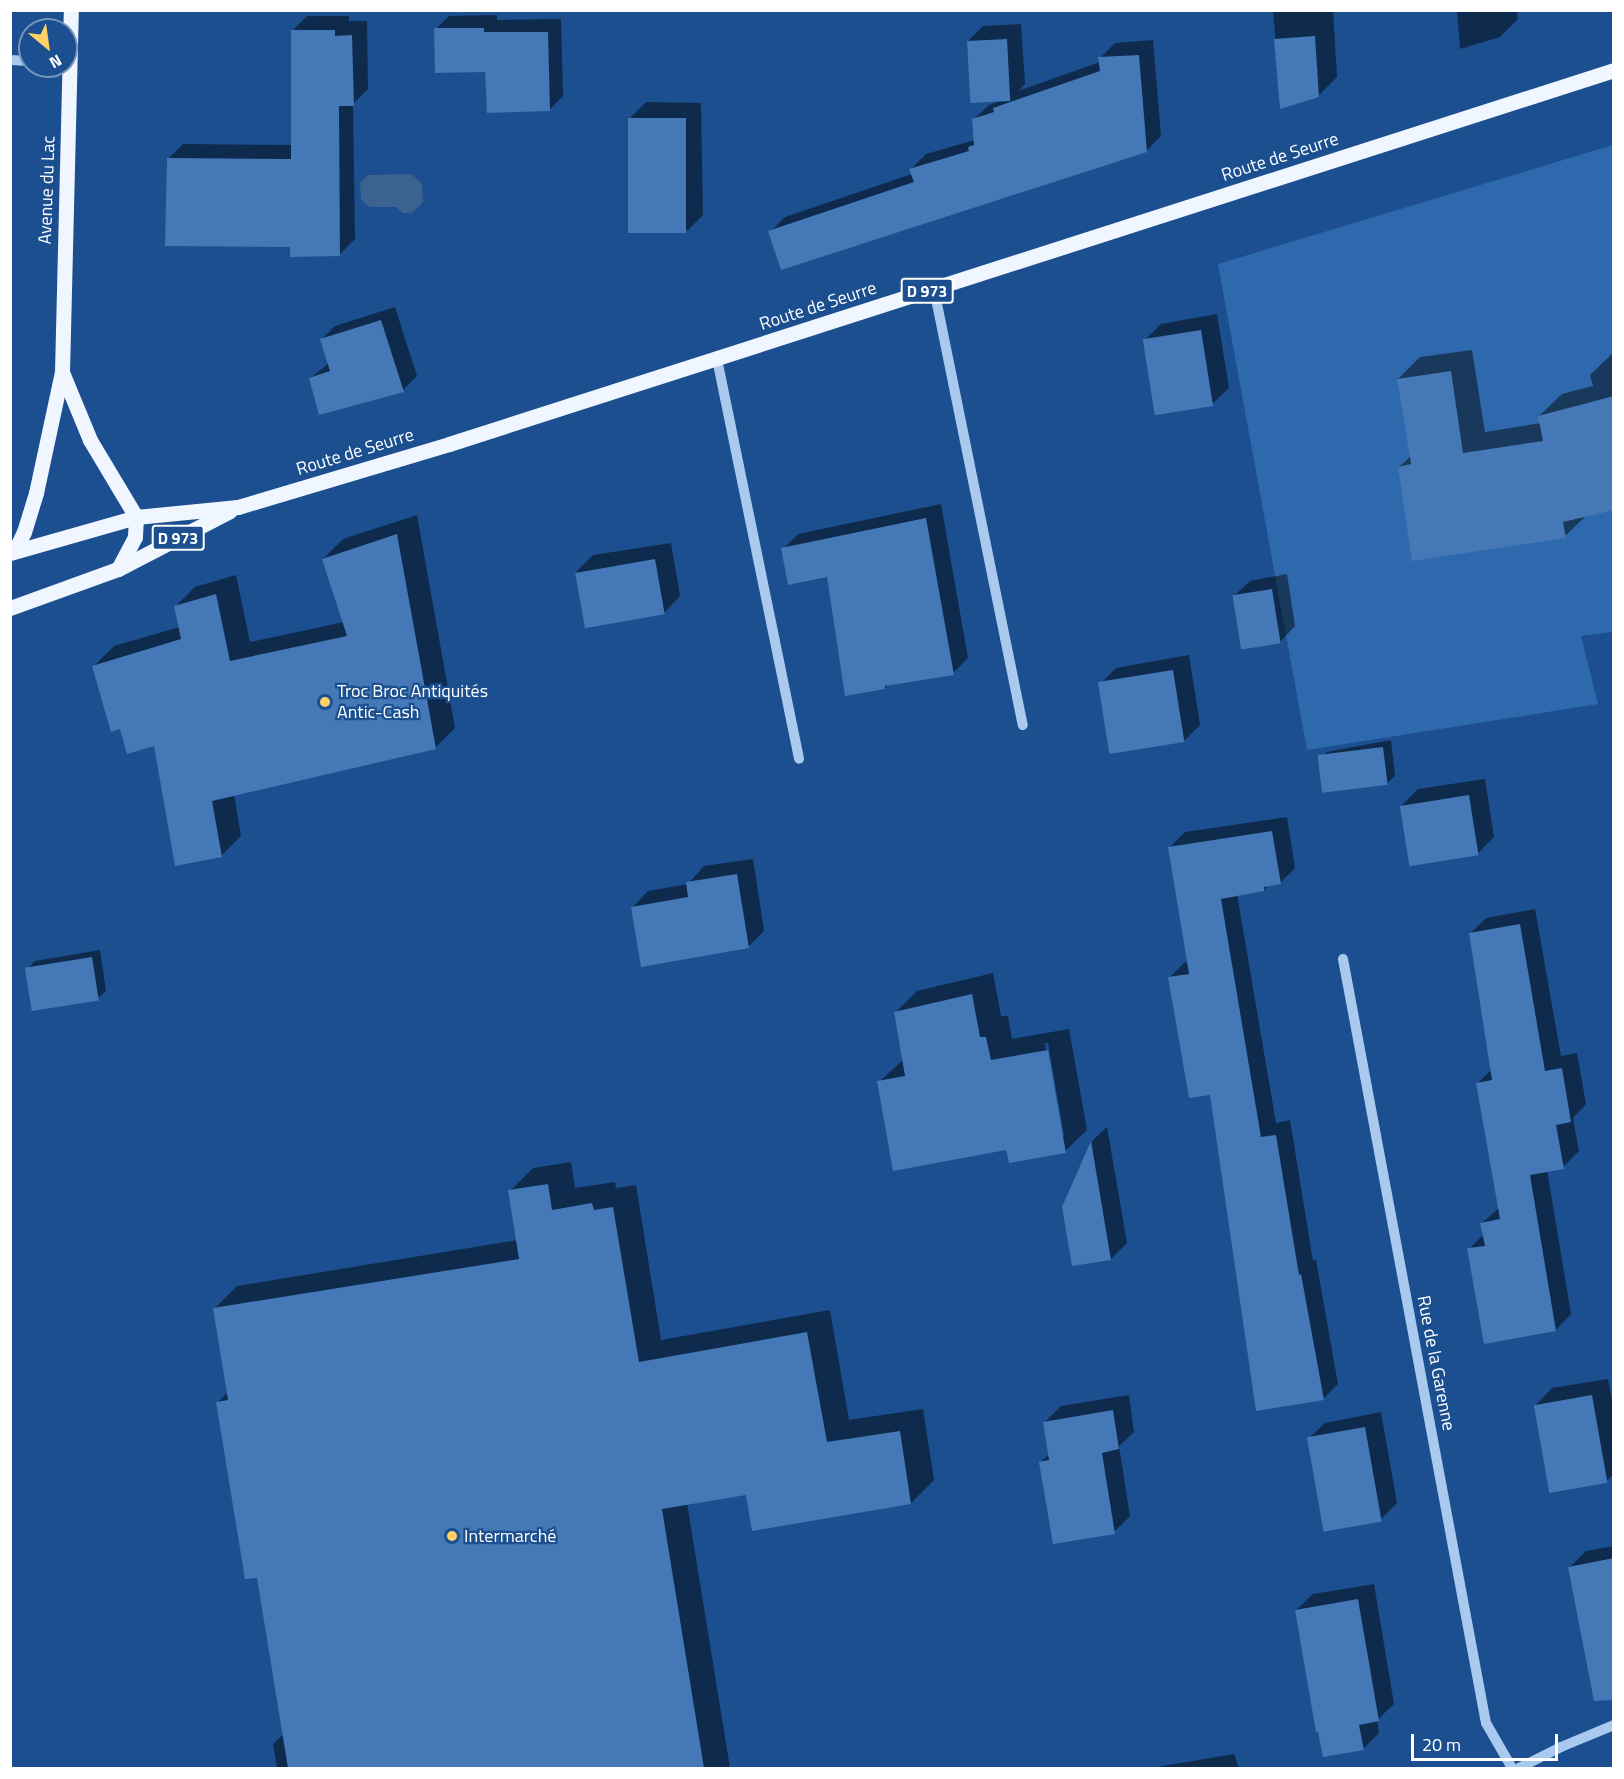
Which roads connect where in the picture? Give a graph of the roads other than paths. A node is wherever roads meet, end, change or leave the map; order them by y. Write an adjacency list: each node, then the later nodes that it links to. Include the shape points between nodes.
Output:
1 (1614, 70): 3 (main road, Route de Seurre / D 973)
2 (68, 78): 5 (main road, Avenue du Lac)
3 (934, 289): 4 (main road, Route de Seurre / D 973); 11 (street)
4 (717, 358): 6 (main road, Route de Seurre / D 973); 12 (street)
5 (62, 372): 7 (main road, Avenue du Lac, via 90,440); 8 (main road, Avenue du Lac, via 36,493)
6 (238, 507): 7 (main road, Route de Seurre / D 973); 9 (main road, Route de Seurre / D 973)
7 (136, 517): 8 (main road, Route de Seurre / D 973); 9 (main road, via 135,537)
8 (13, 552)
9 (118, 569): 10 (main road, Route de Seurre / D 973)
10 (10, 608)
11 (1023, 725)
12 (799, 759)
13 (1343, 959): 15 (street, Rue de la Garenne, via 1486,1723)
14 (1614, 1725): 16 (street)
15 (1512, 1768)
16 (1519, 1768)

